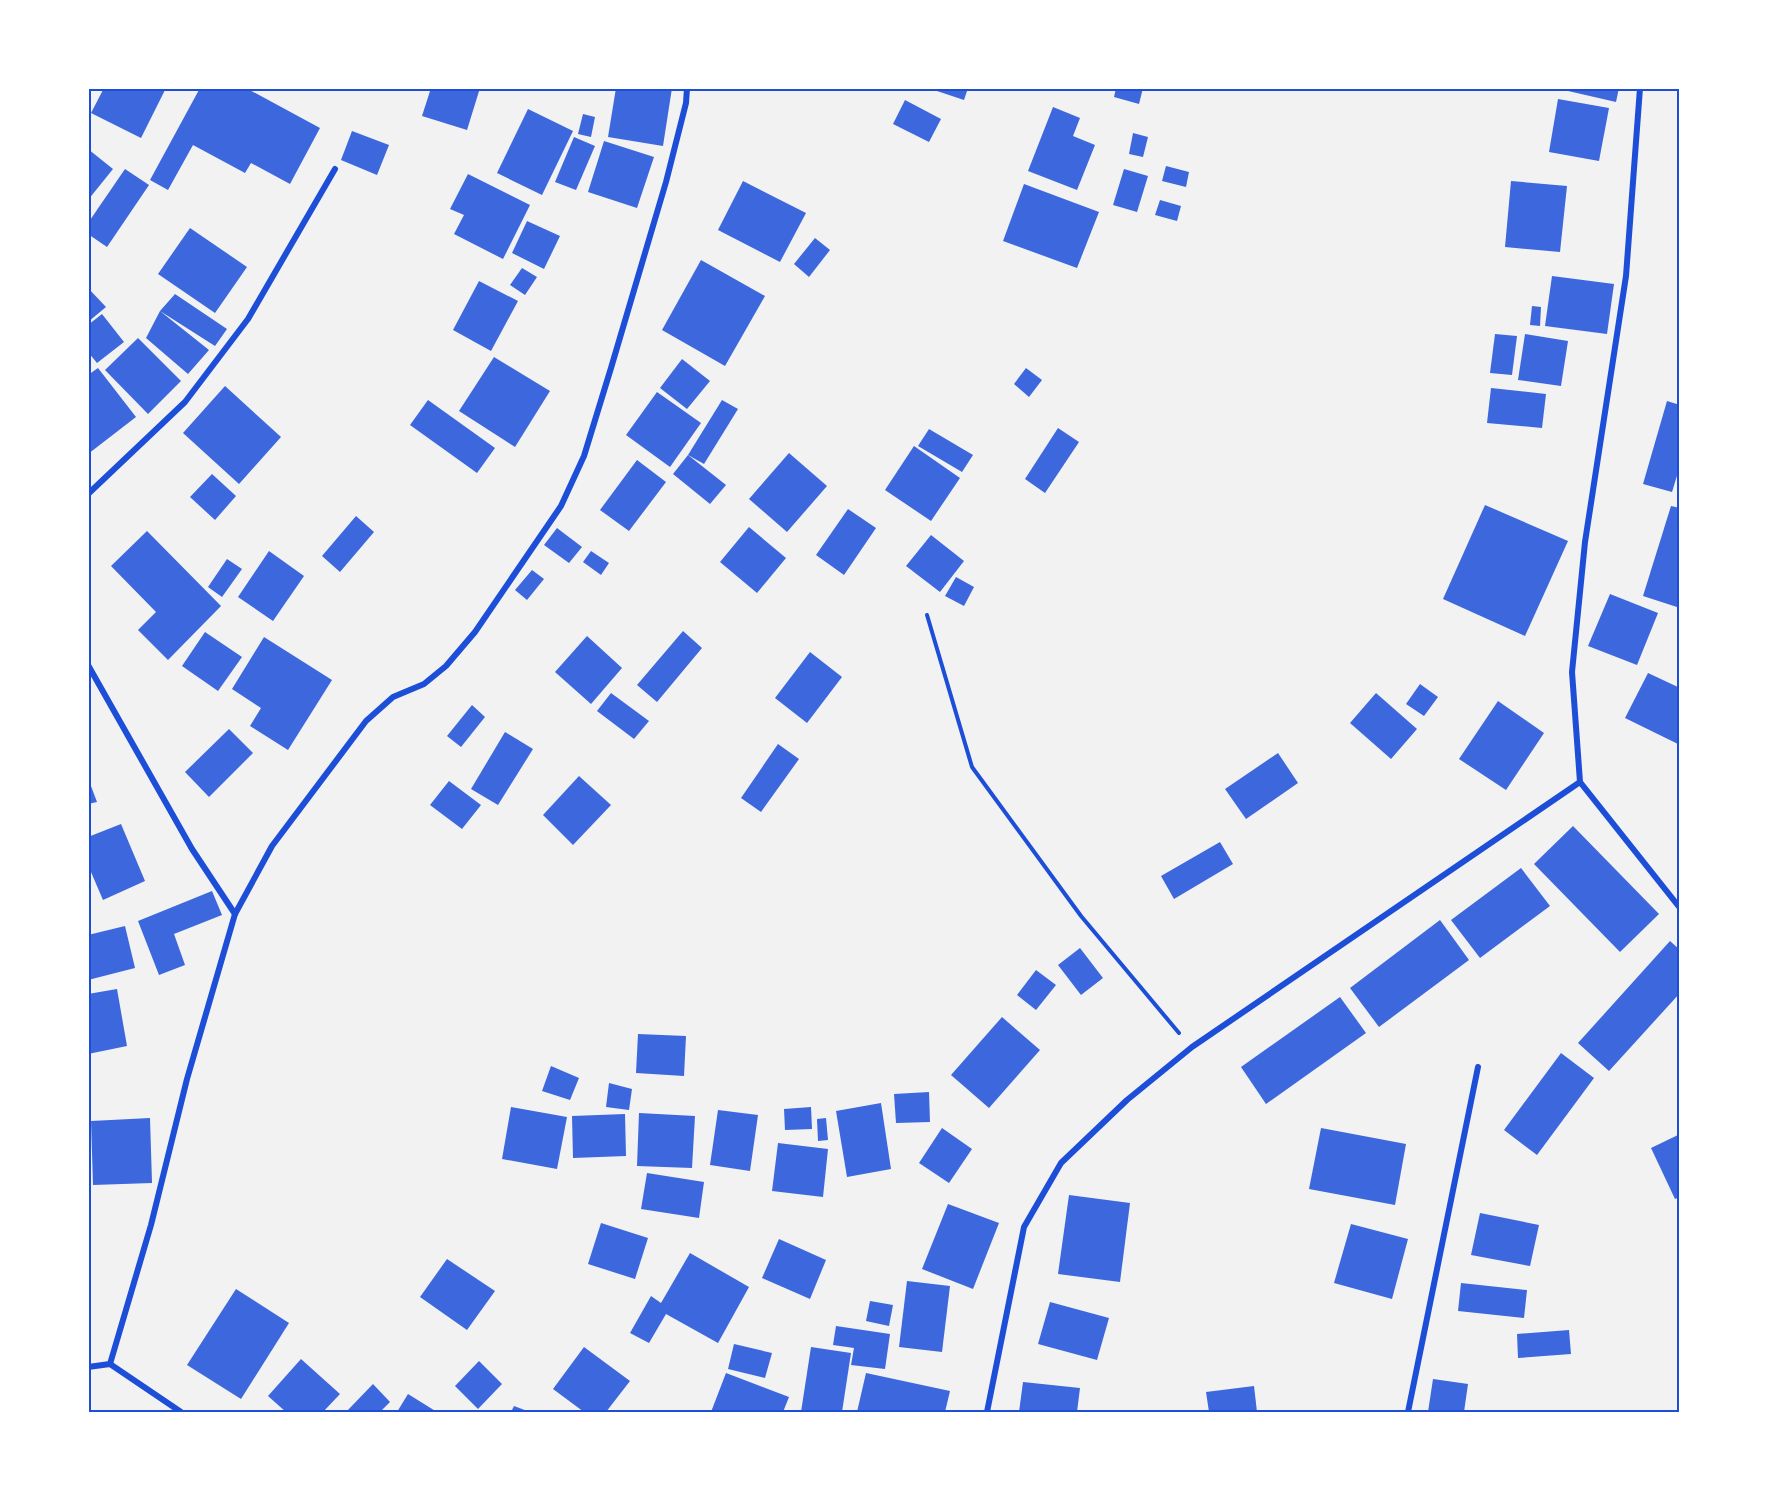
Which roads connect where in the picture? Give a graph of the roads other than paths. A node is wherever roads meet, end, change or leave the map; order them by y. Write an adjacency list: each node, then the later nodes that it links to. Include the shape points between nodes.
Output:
1 (687, 88): 8 (street, via 666,182 608,379 584,456 561,506 475,632 446,666 424,684 393,697 366,721 272,846)
2 (1640, 88): 6 (street, via 1626,276 1585,542 1572,672)
3 (334, 170): 4 (street, via 254,309 185,402)
4 (88, 494)
5 (88, 665): 8 (street, via 192,849)
6 (1580, 782): 7 (street); 13 (street, via 1191,1047 1127,1100 1061,1163 1024,1227)
7 (1680, 908)
8 (234, 914): 10 (street)
9 (1478, 1067): 14 (street)
10 (110, 1364): 11 (street); 12 (street)
11 (88, 1367)
12 (181, 1413)
13 (987, 1413)
14 (1408, 1413)

